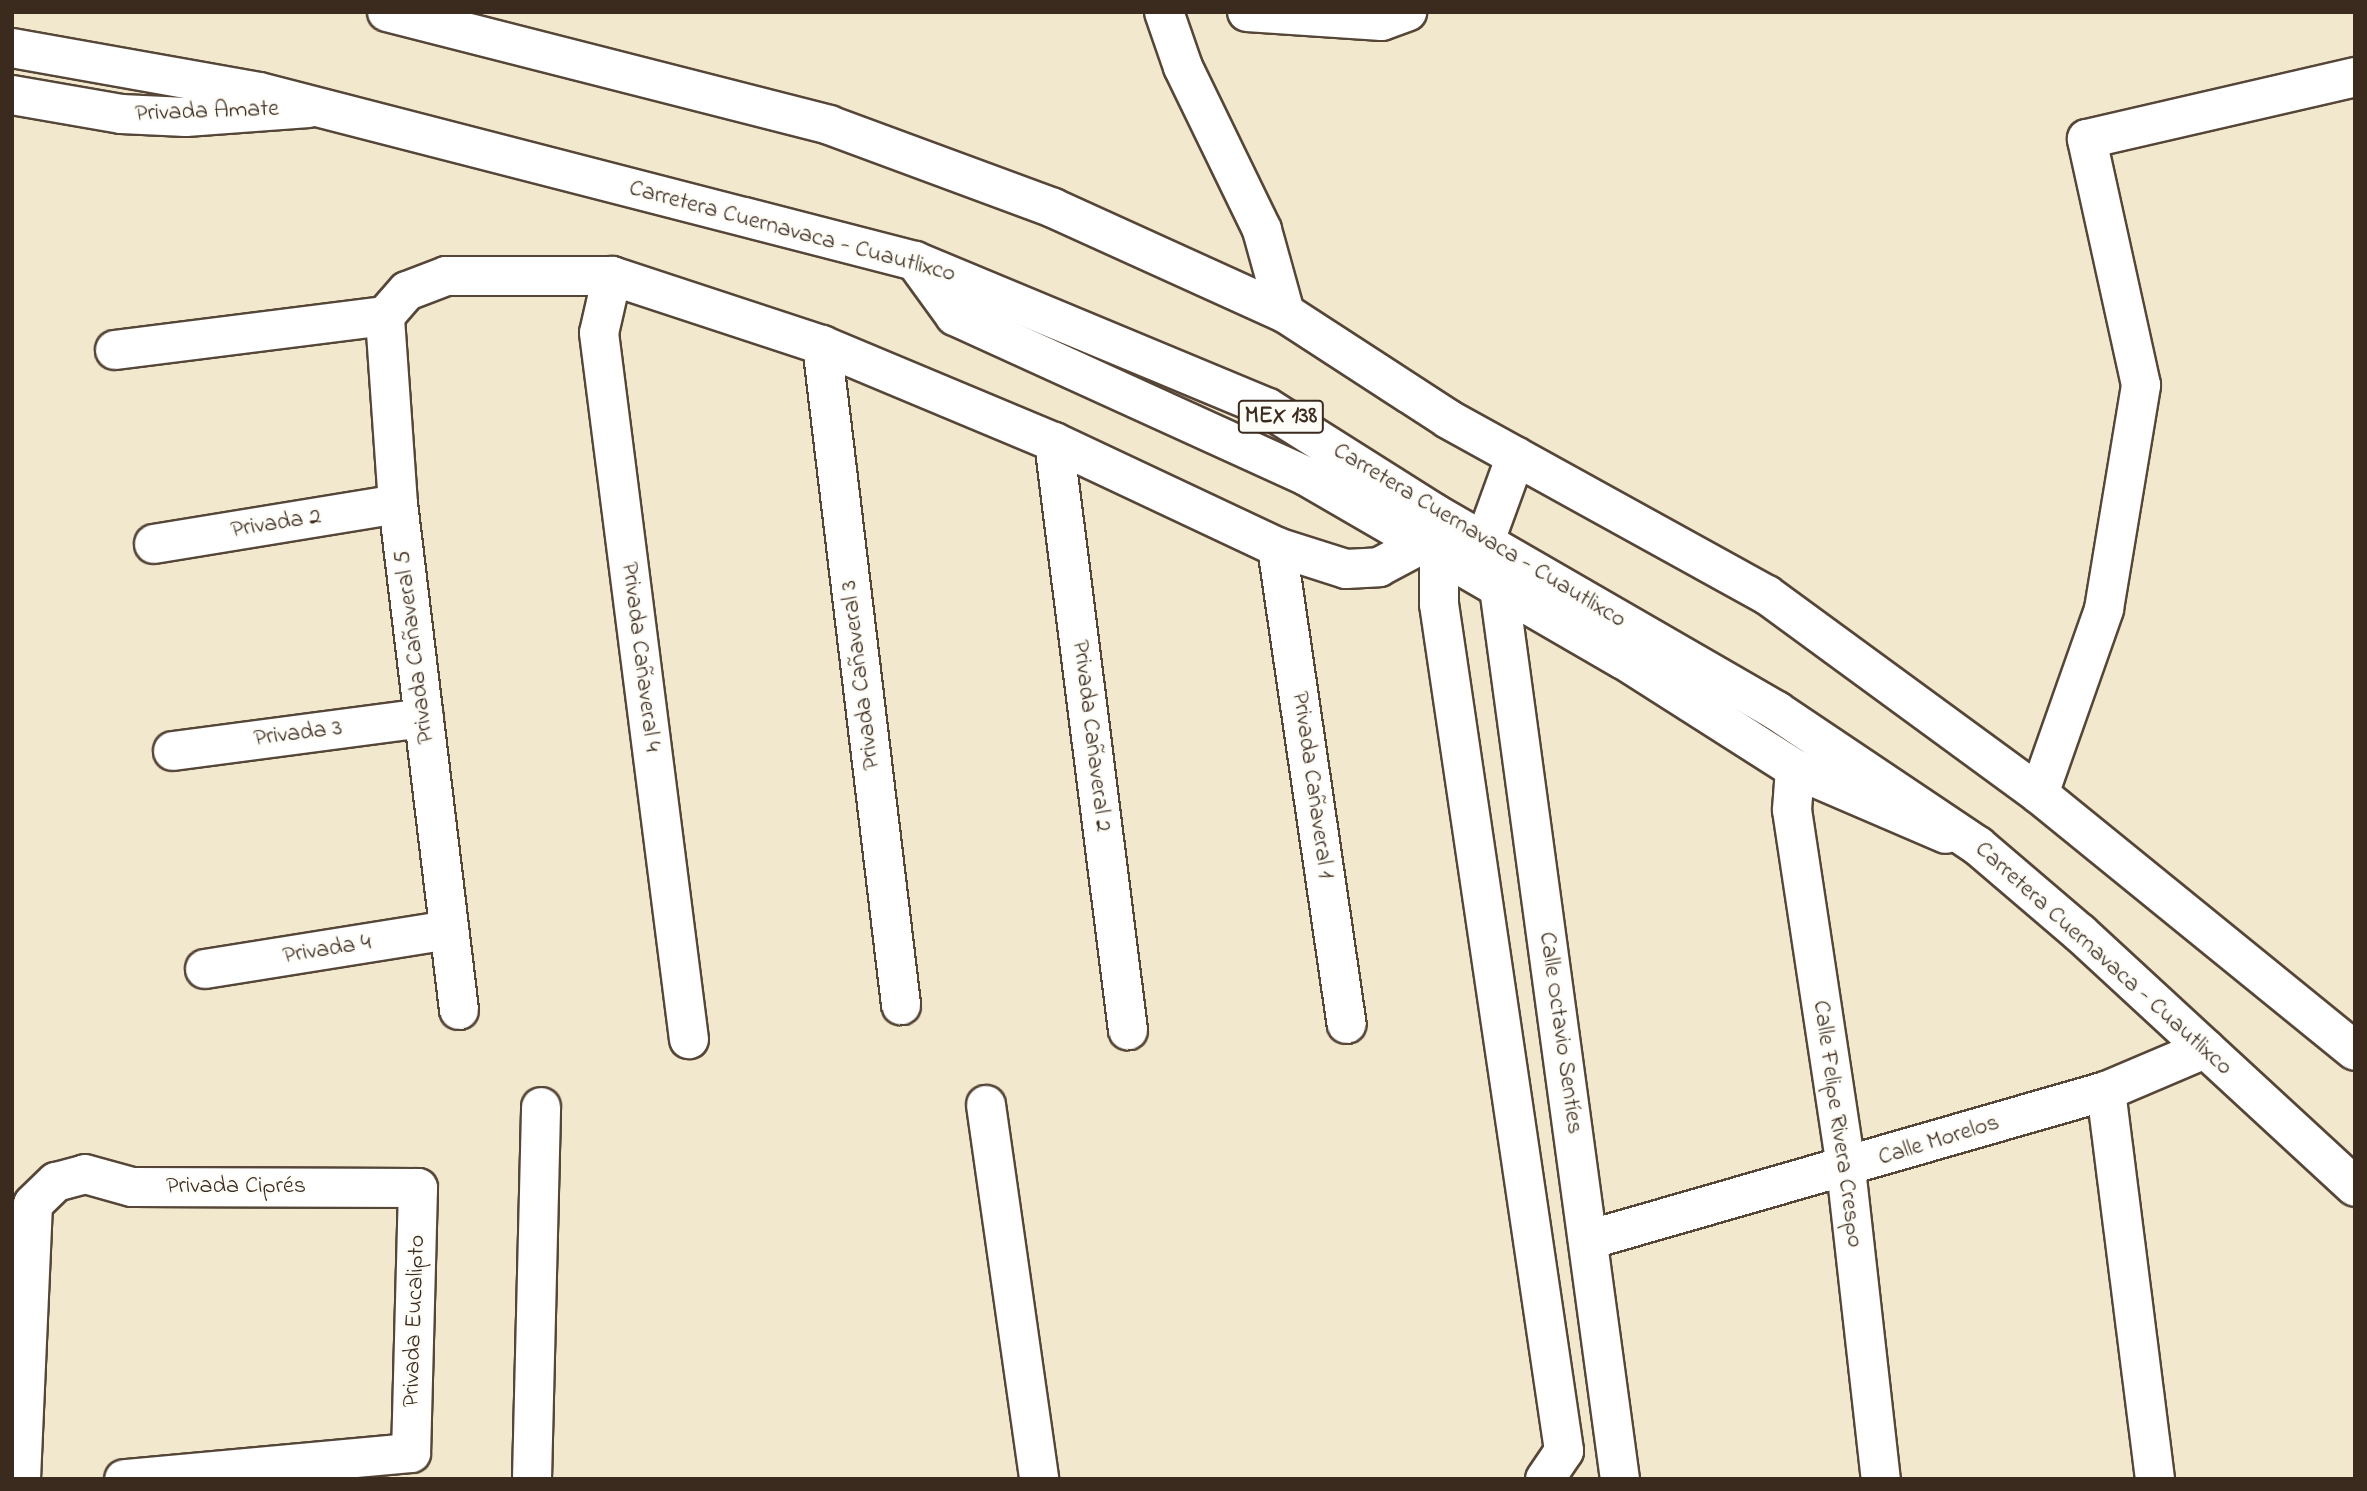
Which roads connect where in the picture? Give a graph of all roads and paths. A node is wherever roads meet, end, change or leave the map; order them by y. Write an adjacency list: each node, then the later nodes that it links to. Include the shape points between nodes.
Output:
1 (387, 12): 12 (street, via 829,125 1053,208)
2 (1164, 12): 12 (street, via 1183,66 1262,230)
3 (1247, 12): 4 (street, via 1382,21)
4 (1407, 12)
5 (12, 48): 8 (street, Carretera Cuernavaca - Cuautlixco / MEX 138, via 177,75)
6 (2355, 77): 26 (street, via 2087,139 2141,385 2104,609)
7 (12, 95): 8 (street, Privada Amate, via 121,114 186,117)
8 (320, 108): 9 (street, Carretera Cuernavaca - Cuautlixco / MEX 138)
9 (915, 261): 18 (street, Carretera Cuernavaca - Cuautlixco / MEX 138, via 1268,408); 21 (street, via 955,316 1306,476)
10 (612, 276): 11 (street, via 446,276); 13 (street); 36 (street, Privada Cañaveral 4, via 599,333)
11 (396, 303): 14 (street); 17 (street, Privada Cañaveral 5)
12 (1285, 313): 16 (street, via 1448,419)
13 (822, 345): 15 (street); 30 (street, Privada Cañaveral 3)
14 (115, 350)
15 (1054, 443): 20 (street); 35 (street, Privada Cañaveral 2)
16 (1516, 456): 18 (street); 26 (street, via 1767,595)
17 (398, 504): 19 (street, Privada 2); 23 (street, Privada Cañaveral 5)
18 (1485, 541): 27 (street, Carretera Cuernavaca - Cuautlixco / MEX 138, via 1777,711)
19 (154, 544)
20 (1277, 547): 21 (street, via 1346,569 1379,567); 33 (street, Privada Cañaveral 1)
21 (1431, 548): 22 (street); 34 (street)
22 (1499, 588): 25 (street, via 1625,660); 32 (street, Calle Octavio Sentíes)
23 (424, 718): 24 (street, Privada 3); 28 (street, Privada Cañaveral 5)
24 (173, 751)
25 (1796, 769): 27 (street, via 1879,808); 42 (street, Calle Felipe Rivera Crespo, via 1792,810)
26 (2039, 794): 38 (street)
27 (1978, 846): 37 (street, Carretera Cuernavaca - Cuautlixco / MEX 138)
28 (449, 930): 29 (street, Privada 4); 31 (street, Privada Cañaveral 5)
29 (205, 969)
30 (901, 1005)
31 (459, 1010)
32 (1559, 1023): 34 (street); 45 (street, Calle Octavio Sentíes)
33 (1347, 1024)
34 (1502, 1029): 50 (street, via 1563,1451)
35 (1128, 1030)
36 (689, 1039)
37 (2205, 1049): 39 (street, Calle Morelos); 43 (street, Carretera Cuernavaca - Cuautlixco / MEX 138)
38 (2355, 1051)
39 (2106, 1091): 42 (street, Calle Morelos); 53 (street)
40 (986, 1105): 49 (street)
41 (541, 1107): 48 (street)
42 (1846, 1169): 45 (street, Calle Morelos); 52 (street, Calle Felipe Rivera Crespo)
43 (2355, 1187)
44 (418, 1188): 46 (street, Privada Ciprés, via 132,1187 85,1174 56,1182 33,1204); 47 (street, Privada Eucalipto, via 411,1453)
45 (1588, 1240): 51 (street, Calle Octavio Sentíes)
46 (21, 1479)
47 (124, 1479)
48 (532, 1479)
49 (1040, 1479)
50 (1545, 1479)
51 (1620, 1479)
52 (1881, 1479)
53 (2155, 1479)

